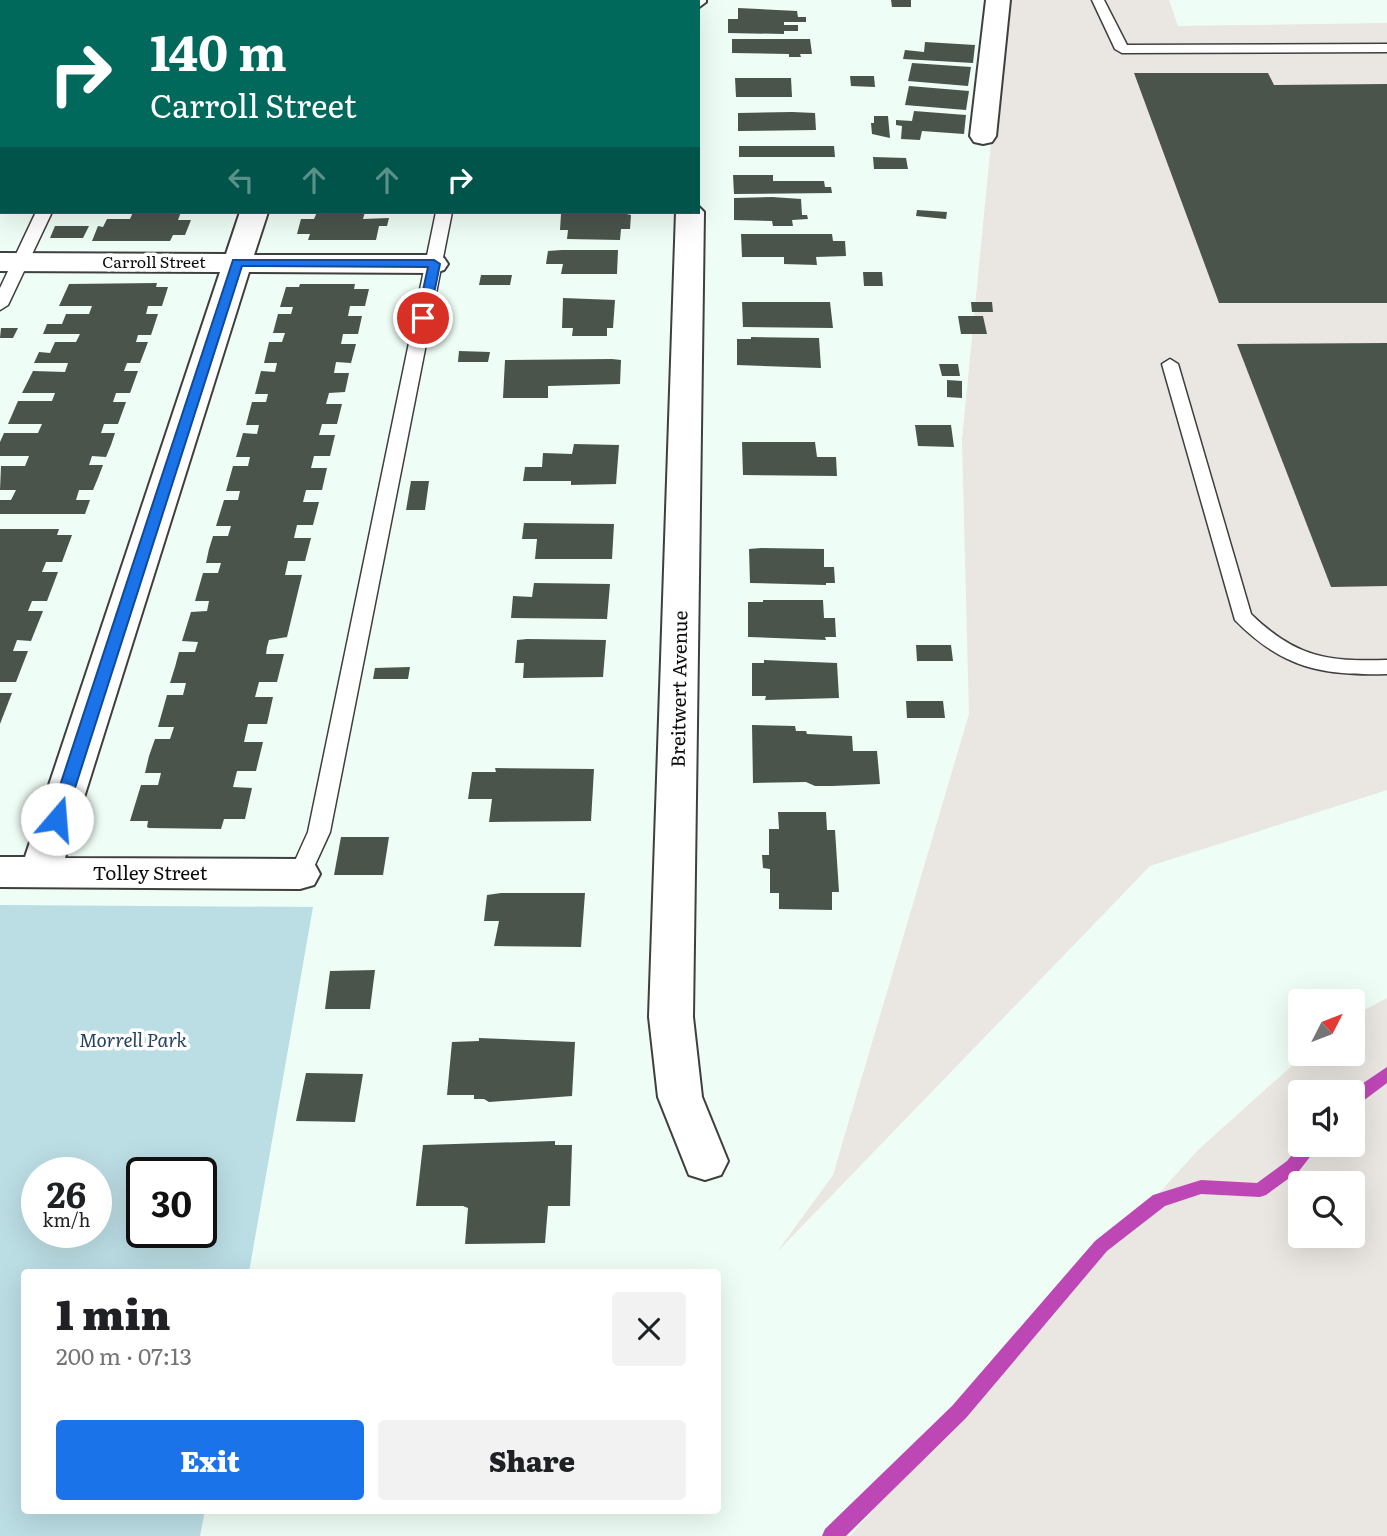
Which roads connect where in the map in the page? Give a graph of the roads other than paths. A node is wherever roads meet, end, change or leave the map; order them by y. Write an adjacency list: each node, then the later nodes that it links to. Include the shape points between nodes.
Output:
1 (998, 0): 4 (street)
2 (1098, 0): 3 (lane, via 1122,49)
3 (1387, 48)
4 (983, 136)
5 (43, 214): 9 (lane)
6 (253, 214): 10 (street)
7 (444, 214): 11 (lane)
8 (690, 214): 18 (street, Breitwert Avenue, via 671,1017 680,1097)
9 (10, 262): 10 (street, Carroll Street); 12 (lane)
10 (238, 263): 11 (street, Carroll Street); 16 (street)
11 (434, 264): 17 (lane, via 319,832)
12 (0, 305)
13 (1170, 364): 14 (lane, via 1242,616 1264,640 1295,658 1345,669)
14 (1387, 667)
15 (0, 872): 16 (street, Tolley Street)
16 (40, 872): 17 (street, Tolley Street)
17 (300, 874)
18 (705, 1161)

